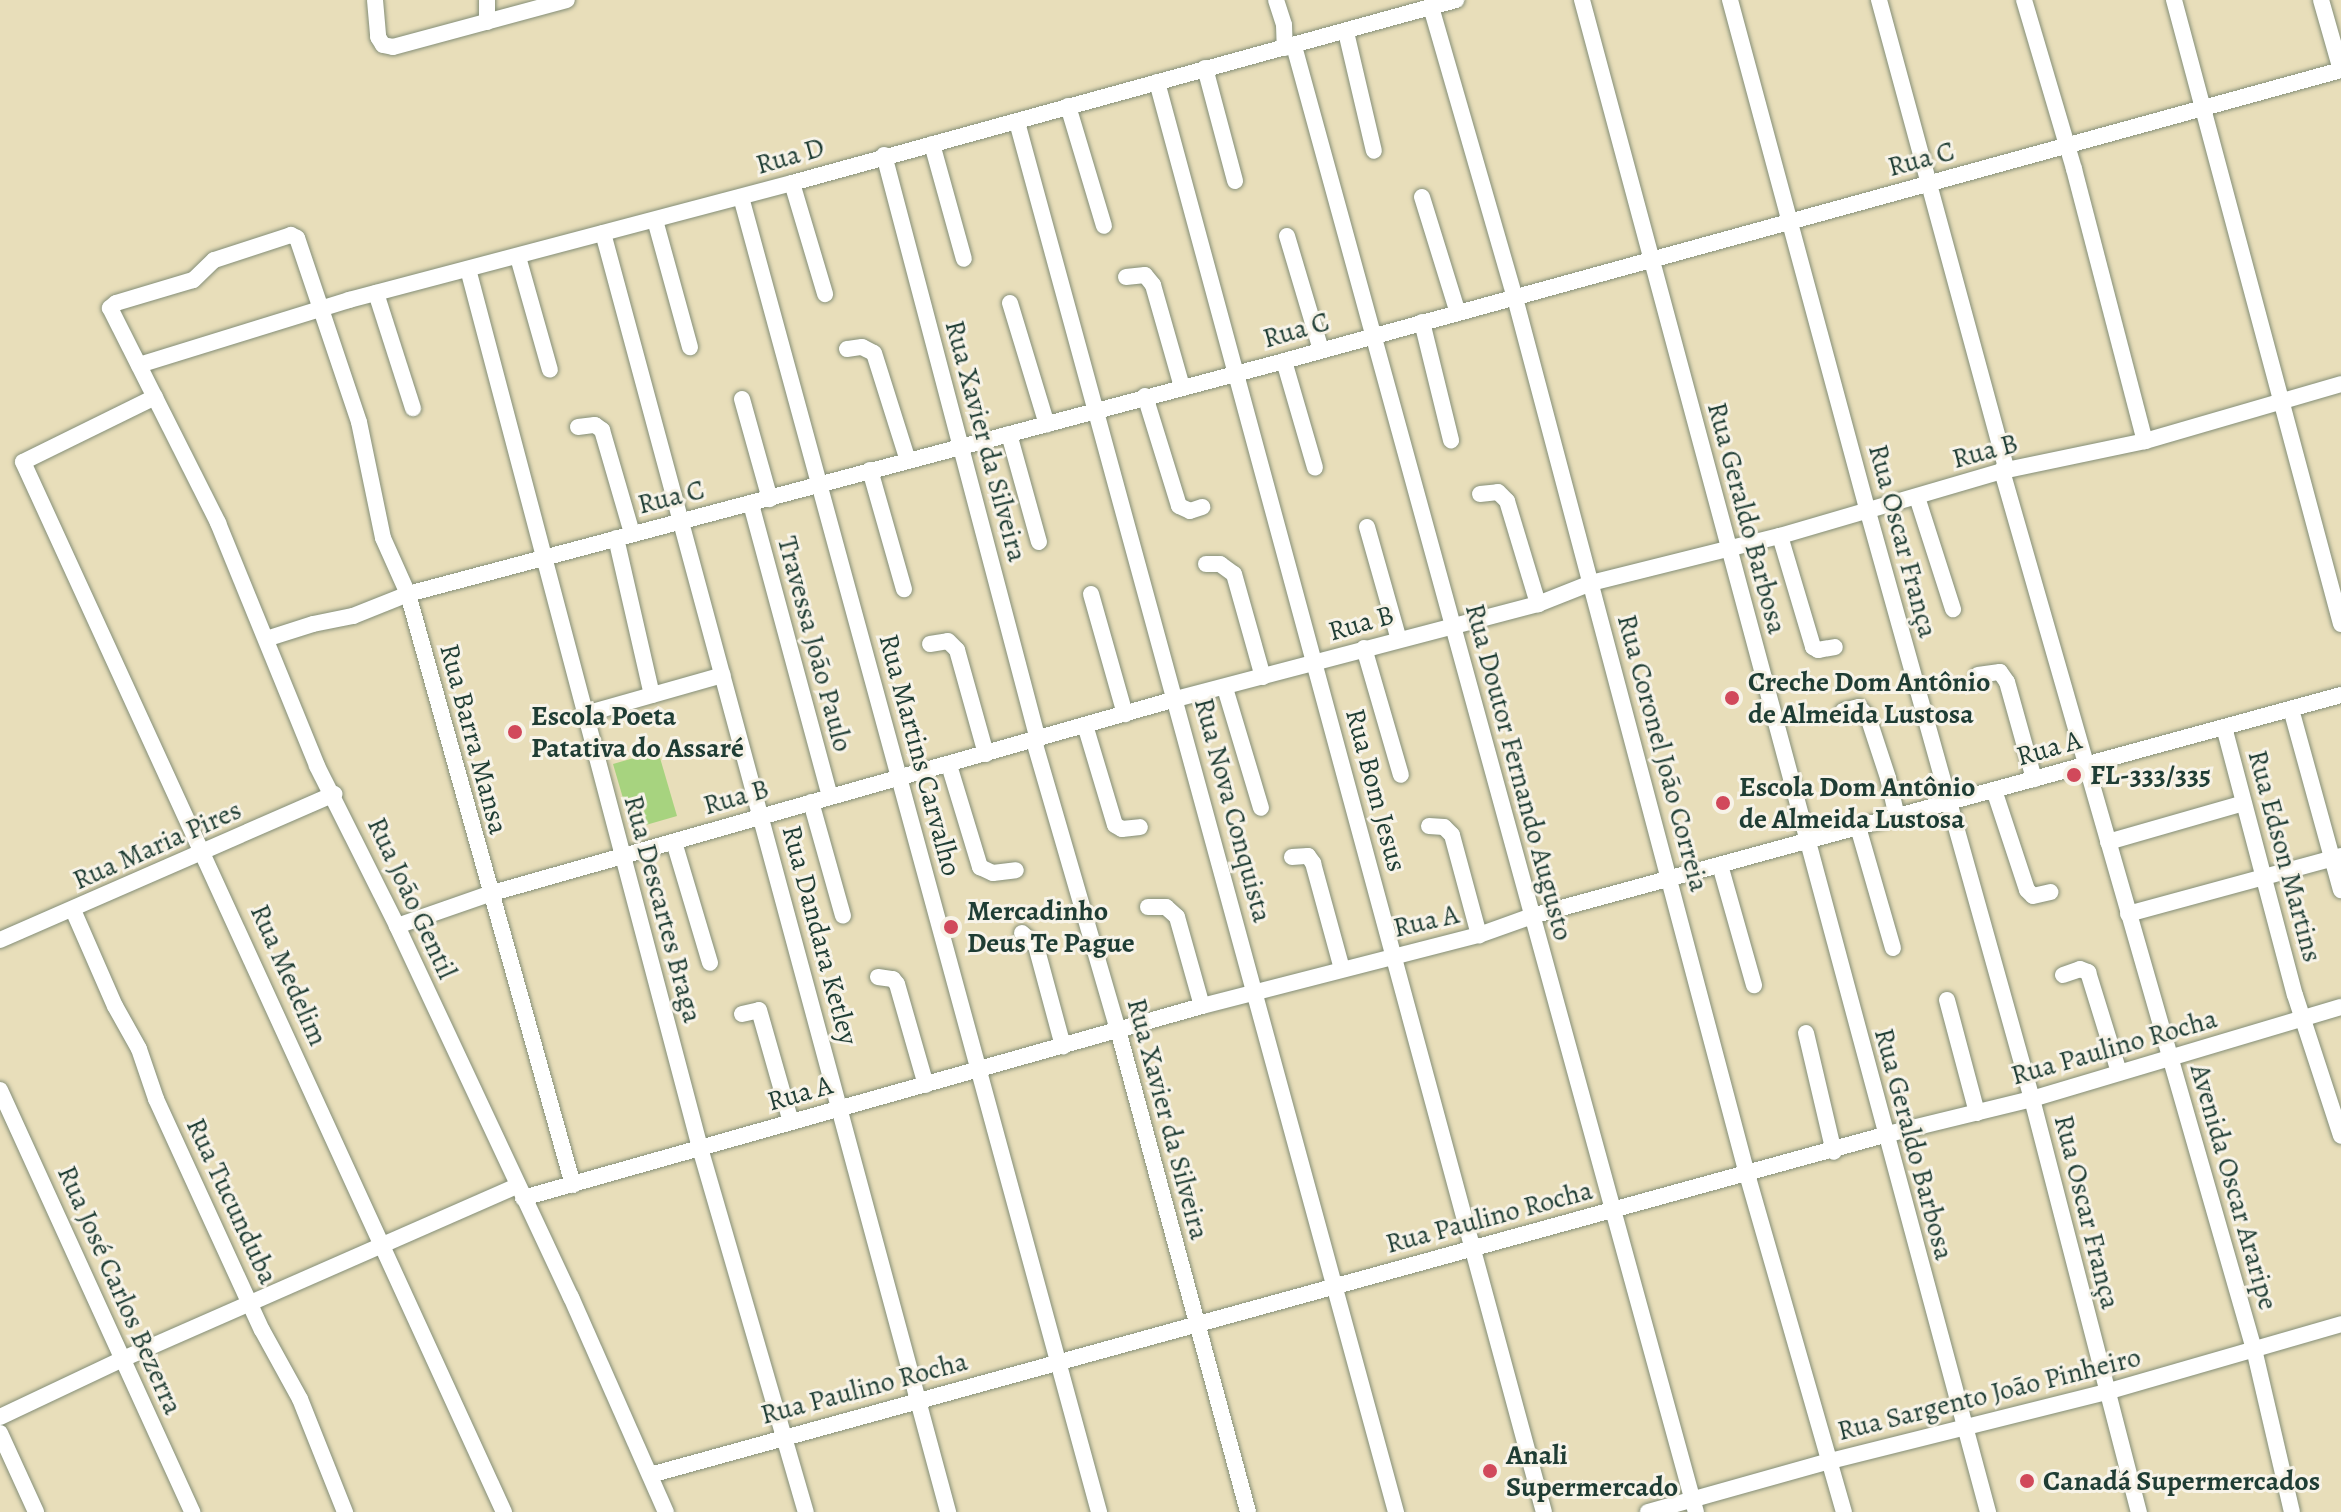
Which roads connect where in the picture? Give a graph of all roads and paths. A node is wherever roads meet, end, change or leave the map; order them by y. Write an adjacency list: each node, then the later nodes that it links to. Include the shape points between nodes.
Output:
1 (375, 0): 13 (street, via 378,37 393,47)
2 (487, 0): 13 (street)
3 (567, 0): 13 (street)
4 (1276, 0): 15 (street, Rua Doutor Fernando Augusto)
5 (1456, 0): 12 (street, Rua D)
6 (1582, 0): 37 (street, Rua Geraldo Barbosa)
7 (1730, 0): 32 (street, Rua Oscar França)
8 (1879, 0): 28 (street, Avenida Oscar Araripe)
9 (2024, 0): 23 (street)
10 (2174, 0): 20 (street)
11 (2321, 0): 17 (street)
12 (1431, 7): 14 (street, Rua D); 43 (street, Rua Coronel João Correia)
13 (487, 22)
14 (1346, 32): 15 (street, Rua D); 24 (street)
15 (1289, 47): 16 (street, Rua D); 49 (street, Rua Doutor Fernando Augusto)
16 (1205, 68): 18 (street, Rua D); 26 (street)
17 (2341, 70): 20 (street, Rua C)
18 (1157, 82): 19 (street, Rua D); 56 (street, Rua Bom Jesus)
19 (1068, 106): 21 (street, Rua D); 33 (street)
20 (2202, 107): 23 (street, Rua C); 62 (street)
21 (1017, 122): 22 (street, Rua D); 64 (street, Rua Nova Conquista)
22 (932, 144): 25 (street, Rua D); 38 (street)
23 (2066, 146): 28 (street, Rua C); 69 (street)
24 (1374, 151)
25 (884, 155): 27 (street, Rua D); 70 (street, Rua Xavier da Silveira)
26 (1235, 181)
27 (792, 183): 29 (street, Rua D); 42 (street)
28 (1927, 184): 32 (street, Rua C); 74 (street, Avenida Oscar Araripe, via 2005,465)
29 (741, 197): 31 (street, Rua D); 75 (street, Rua Martins Carvalho)
30 (1422, 197): 47 (street)
31 (655, 220): 34 (street, Rua D); 50 (street)
32 (1789, 222): 37 (street, Rua C); 81 (street, Rua Oscar França)
33 (1104, 226)
34 (603, 233): 36 (street, Rua D); 82 (street, Rua Dandara Ketley)
35 (1287, 236): 52 (street)
36 (518, 257): 39 (street, Rua D); 55 (street)
37 (1652, 258): 43 (street, Rua C); 87 (street, Rua Geraldo Barbosa)
38 (964, 259)
39 (468, 269): 41 (street, Rua D); 88 (street, Rua Descartes Braga)
40 (1126, 277): 58 (street, via 1145,275 1153,285)
41 (376, 293): 46 (street, Rua D); 63 (street)
42 (825, 294)
43 (1515, 298): 47 (street, Rua C); 90 (street, Rua Coronel João Correia)
44 (1010, 303): 65 (street)
45 (110, 308): 46 (street, Rua Barra Mansa, via 193,280 214,260 291,235 297,238); 54 (street, Rua João Gentil)
46 (322, 309): 54 (street, Rua D); 92 (street, Rua Barra Mansa, via 359,422 383,538)
47 (1458, 313): 48 (street, Rua C)
48 (1422, 322): 49 (street, Rua C); 68 (street)
49 (1374, 334): 52 (street, Rua C); 96 (street, Rua Doutor Fernando Augusto)
50 (690, 347)
51 (847, 349): 71 (street, via 862,347 874,353)
52 (1321, 350): 53 (street, Rua C)
53 (1284, 361): 56 (street, Rua C); 72 (street)
54 (139, 365): 60 (street, Rua João Gentil)
55 (550, 370)
56 (1234, 374): 58 (street, Rua C); 103 (street, Rua Bom Jesus)
57 (2341, 384): 62 (street, Rua B)
58 (1182, 387): 59 (street, Rua C)
59 (1145, 396): 64 (street, Rua C); 80 (street, via 1179,506 1190,511)
60 (155, 397): 98 (street, Rua João Gentil, via 218,523); 139 (street, Rua Medelim, via 23,462)
61 (742, 399): 78 (street)
62 (2283, 399): 69 (street, Rua B); 97 (street)
63 (413, 408)
64 (1096, 410): 65 (street, Rua C); 110 (street, Rua Nova Conquista)
65 (1047, 425): 67 (street, Rua C)
66 (578, 427): 84 (street, via 595,425 602,430)
67 (1009, 434): 70 (street, Rua C); 86 (street)
68 (1451, 440)
69 (2145, 441): 74 (street, Rua B)
70 (961, 446): 71 (street, Rua C); 117 (street, Rua Xavier da Silveira)
71 (908, 461): 73 (street, Rua C)
72 (1315, 468)
73 (870, 470): 75 (street, Rua C); 91 (street)
74 (2002, 471): 77 (street, Rua B); 119 (street, Avenida Oscar Araripe)
75 (821, 485): 78 (street, Rua C); 122 (street, Rua Martins Carvalho)
76 (1480, 494): 94 (street, via 1498,492 1507,501)
77 (1917, 497): 81 (street, Rua B); 95 (street)
78 (770, 499): 79 (street, Rua C)
79 (751, 504): 82 (street, Rua C); 126 (street, Travessa João Paulo)
80 (1202, 507)
81 (1868, 512): 85 (street, Rua B); 128 (street, Rua Oscar França)
82 (682, 520): 84 (street, Rua C); 104 (street, Rua Dandara Ketley)
83 (1367, 527): 99 (street)
84 (624, 536): 88 (street, Rua C); 108 (street)
85 (1780, 536): 87 (street, Rua B); 101 (street, via 1813,647)
86 (1039, 542)
87 (1729, 550): 90 (street, Rua B); 136 (street, Rua Geraldo Barbosa)
88 (544, 557): 92 (street, Rua C); 113 (street, Rua Descartes Braga)
89 (1206, 564): 106 (street, via 1220,564 1234,574)
90 (1591, 583): 94 (street, Rua B); 146 (street, Rua Coronel João Correia)
91 (904, 589)
92 (408, 594): 98 (street, Rua C, via 353,616); 149 (street, Rua Barra Mansa)
93 (1091, 594): 114 (street)
94 (1538, 604): 96 (street, Rua B)
95 (1953, 609)
96 (1452, 624): 99 (street, Rua B); 154 (street, Rua Doutor Fernando Augusto)
97 (2341, 624)
98 (266, 639): 125 (street, Rua João Gentil, via 317,766)
99 (1399, 640): 102 (street, Rua B)
100 (930, 644): 118 (street, via 948,641 957,650)
101 (1835, 647)
102 (1364, 648): 103 (street, Rua B); 121 (street)
103 (1315, 664): 106 (street, Rua B); 160 (street, Rua Bom Jesus)
104 (723, 675): 108 (street); 131 (street, Rua Dandara Ketley)
105 (1978, 675): 123 (street, via 2000,672 2007,682)
106 (1263, 677): 107 (street, Rua B)
107 (1225, 688): 110 (street, Rua B); 130 (street)
108 (652, 695): 113 (street)
109 (2341, 695): 111 (street, Rua A)
110 (1176, 699): 114 (street, Rua B); 166 (street, Rua Nova Conquista)
111 (2291, 709): 116 (street, Rua A); 142 (street)
112 (1843, 711): 132 (street, via 1859,707 1868,717)
113 (585, 714): 140 (street, Rua Descartes Braga)
114 (1125, 714): 115 (street, Rua B)
115 (1085, 725): 117 (street, Rua B); 134 (street, via 1115,825)
116 (2224, 727): 119 (street, Rua A); 129 (street, Rua Edson Martins)
117 (1036, 741): 118 (street, Rua B); 172 (street, Rua Xavier da Silveira)
118 (986, 754): 120 (street, Rua B)
119 (2086, 764): 123 (street, Rua A); 138 (street, Avenida Oscar Araripe)
120 (949, 765): 122 (street, Rua B); 144 (street, via 980,867)
121 (1401, 775)
122 (898, 779): 126 (street, Rua B); 176 (street, Rua Martins Carvalho)
123 (2034, 779): 124 (street, Rua A)
124 (1994, 790): 128 (street, Rua A); 148 (street, via 2029,893)
125 (334, 794): 139 (street, Rua Maria Pires); 155 (street, Rua João Gentil)
126 (830, 797): 127 (street, Rua B)
127 (811, 802): 131 (street, Rua B); 153 (street)
128 (1949, 802): 132 (street, Rua A); 180 (street, Rua Oscar França)
129 (2244, 803): 138 (street); 145 (street, Rua Edson Martins)
130 (1261, 808)
131 (760, 817): 137 (street, Rua B); 181 (street, Rua Dandara Ketley)
132 (1897, 817): 135 (street, Rua A)
133 (1429, 826): 157 (street, via 1444,827 1452,835)
134 (1140, 827)
135 (1858, 827): 136 (street, Rua A); 159 (street)
136 (1806, 841): 143 (street, Rua A); 184 (street, Rua Geraldo Barbosa)
137 (674, 842): 140 (street, Rua B); 161 (street)
138 (2108, 842): 152 (street, Avenida Oscar Araripe)
139 (205, 852): 151 (street, Rua Maria Pires); 192 (street, Rua Medelim)
140 (623, 856): 149 (street, Rua B); 186 (street, Rua Descartes Braga)
141 (1292, 857): 162 (street, via 1308,856 1313,863)
142 (2337, 857): 145 (street); 147 (street)
143 (1720, 865): 146 (street, Rua A); 165 (street)
144 (1016, 870)
145 (2264, 876): 152 (street); 171 (street, Rua Edson Martins)
146 (1670, 879): 154 (street, Rua A); 188 (street, Rua Coronel João Correia)
147 (2341, 890)
148 (2051, 892)
149 (489, 894): 155 (street, Rua B); 189 (street, Rua Barra Mansa)
150 (1148, 907): 168 (street, via 1166,907 1177,917)
151 (73, 910): 158 (street, Rua Maria Pires); 195 (street, Rua Tucunduba)
152 (2128, 914): 175 (street, Avenida Oscar Araripe)
153 (843, 916)
154 (1532, 916): 157 (street, Rua A); 191 (street, Rua Doutor Fernando Augusto)
155 (397, 926): 190 (street, Rua João Gentil)
156 (1022, 933): 174 (street, via 1036,946)
157 (1479, 935): 160 (street, Rua A)
158 (0, 940)
159 (1893, 948)
160 (1394, 955): 162 (street, Rua A); 193 (street, Rua Bom Jesus)
161 (710, 963)
162 (1342, 969): 166 (street, Rua A)
163 (2063, 975): 177 (street, via 2088,972)
164 (878, 977): 178 (street, via 897,984)
165 (1754, 985)
166 (1256, 992): 168 (street, Rua A); 194 (street, Rua Nova Conquista)
167 (1947, 1000): 182 (street)
168 (1202, 1006): 172 (street, Rua A)
169 (2341, 1007): 171 (street, Rua Paulino Rocha)
170 (742, 1014): 183 (street, via 759,1010)
171 (2305, 1018): 175 (street, Rua Paulino Rocha); 185 (street, Rua Edson Martins)
172 (1118, 1030): 174 (street, Rua A); 196 (street, Rua Xavier da Silveira)
173 (1806, 1033): 187 (street)
174 (1063, 1046): 176 (street, Rua A)
175 (2170, 1059): 177 (street, Rua Paulino Rocha); 198 (street, Avenida Oscar Araripe)
176 (980, 1070): 178 (street, Rua A); 200 (street, Rua Martins Carvalho)
177 (2119, 1072): 180 (street, Rua Paulino Rocha)
178 (926, 1085): 181 (street, Rua A)
179 (0, 1090): 199 (street, Rua José Carlos Bezerra)
180 (2032, 1099): 182 (street, Rua Paulino Rocha); 201 (street, Rua Oscar França)
181 (841, 1108): 183 (street, Rua A); 202 (street, Rua Dandara Ketley)
182 (1977, 1113): 184 (street, Rua Paulino Rocha)
183 (791, 1122): 186 (street, Rua A)
184 (1884, 1135): 187 (street, Rua Paulino Rocha); 204 (street, Rua Geraldo Barbosa)
185 (2341, 1136)
186 (700, 1148): 189 (street, Rua A); 206 (street, Rua Descartes Braga)
187 (1834, 1152): 188 (street, Rua Paulino Rocha)
188 (1747, 1174): 191 (street, Rua Paulino Rocha); 207 (street, Rua Coronel João Correia)
189 (573, 1185): 190 (street, Rua A)
190 (520, 1192): 192 (street, Rua A); 208 (street, Rua João Gentil)
191 (1614, 1210): 193 (street, Rua Paulino Rocha); 209 (street, Rua Doutor Fernando Augusto)
192 (382, 1243): 195 (street, Rua A); 213 (street, Rua Medelim)
193 (1473, 1248): 194 (street, Rua Paulino Rocha); 220 (street, Rua Bom Jesus)
194 (1336, 1285): 196 (street, Rua Paulino Rocha); 219 (street, Rua Nova Conquista)
195 (251, 1302): 199 (street, Rua A); 212 (street, Rua Tucunduba, via 300,1399)
196 (1196, 1323): 200 (street, Rua Paulino Rocha); 218 (street, Rua Xavier da Silveira)
197 (2341, 1324): 198 (street, Rua Sargento João Pinheiro)
198 (2254, 1349): 201 (street, Rua Sargento João Pinheiro); 225 (street, Avenida Oscar Araripe)
199 (125, 1358): 203 (street, Rua A); 211 (street, Rua José Carlos Bezerra)
200 (1058, 1362): 202 (street, Rua Paulino Rocha); 217 (street, Rua Martins Carvalho)
201 (2106, 1392): 204 (street, Rua Sargento João Pinheiro); 224 (street, Rua Oscar França)
202 (917, 1401): 206 (street, Rua Paulino Rocha); 216 (street, Rua Dandara Ketley)
203 (0, 1417)
204 (1963, 1427): 207 (street, Rua Sargento João Pinheiro); 223 (street, Rua Geraldo Barbosa)
205 (0, 1433): 210 (street)
206 (786, 1436): 208 (street, Rua Paulino Rocha); 215 (street, Rua Descartes Braga)
207 (1830, 1461): 209 (street, Rua Sargento João Pinheiro); 222 (street, Rua Coronel João Correia)
208 (650, 1475): 214 (street, Rua João Gentil)
209 (1694, 1506): 221 (street, Rua Sargento João Pinheiro)
210 (36, 1512)
211 (192, 1512)
212 (345, 1512)
213 (504, 1512)
214 (666, 1512)
215 (806, 1512)
216 (948, 1512)
217 (1099, 1512)
218 (1248, 1512)
219 (1396, 1512)
220 (1544, 1512)
221 (1648, 1512)
222 (1844, 1512)
223 (1988, 1512)
224 (2139, 1512)
225 (2292, 1512)

